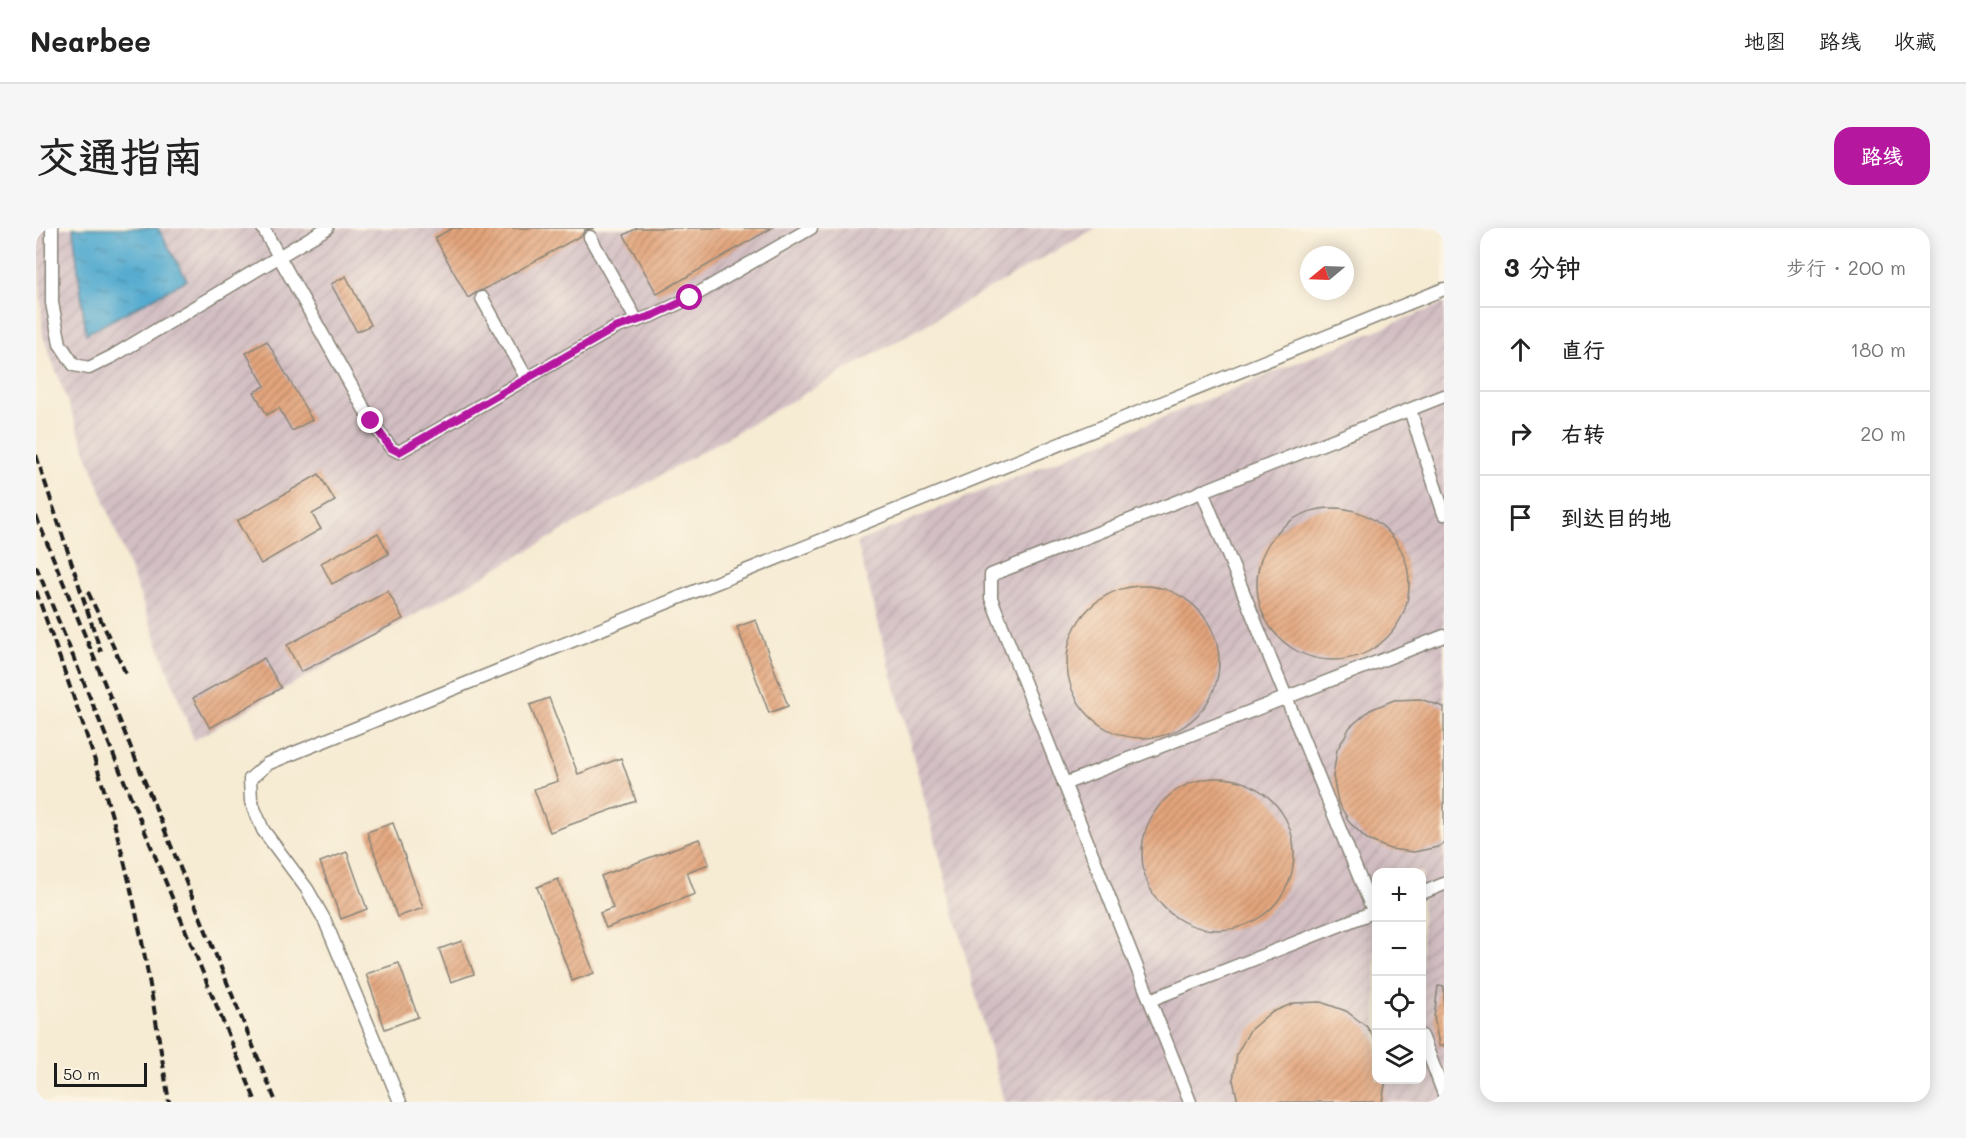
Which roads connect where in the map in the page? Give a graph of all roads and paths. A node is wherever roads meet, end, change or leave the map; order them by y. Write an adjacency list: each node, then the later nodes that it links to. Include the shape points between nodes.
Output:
1 (52, 228): 6 (street, via 52,303 60,344 74,365 89,368)
2 (263, 228): 6 (street)
3 (327, 228): 6 (street)
4 (811, 228): 9 (street, via 690,298)
5 (590, 237): 9 (street)
6 (279, 256): 10 (street, via 371,421 391,448 399,452)
7 (1444, 289): 25 (street, via 267,764 250,779 251,801 263,830 307,889 325,921)
8 (482, 298): 10 (street)
9 (637, 321): 10 (street, via 615,328)
10 (527, 379)
11 (1444, 396): 12 (street)
12 (1410, 410): 13 (street); 14 (street)
13 (1202, 492): 16 (street); 17 (street, via 991,575 991,598)
14 (1444, 514)
15 (1444, 636): 16 (street)
16 (1286, 697): 17 (street); 20 (street)
17 (1064, 783): 22 (street)
18 (1444, 884): 19 (street)
19 (1426, 891)
20 (1372, 904)
21 (1372, 916): 22 (street)
22 (1150, 1000): 26 (street)
23 (1426, 1046): 24 (street)
24 (1444, 1094)
25 (400, 1102)
26 (1190, 1102)

